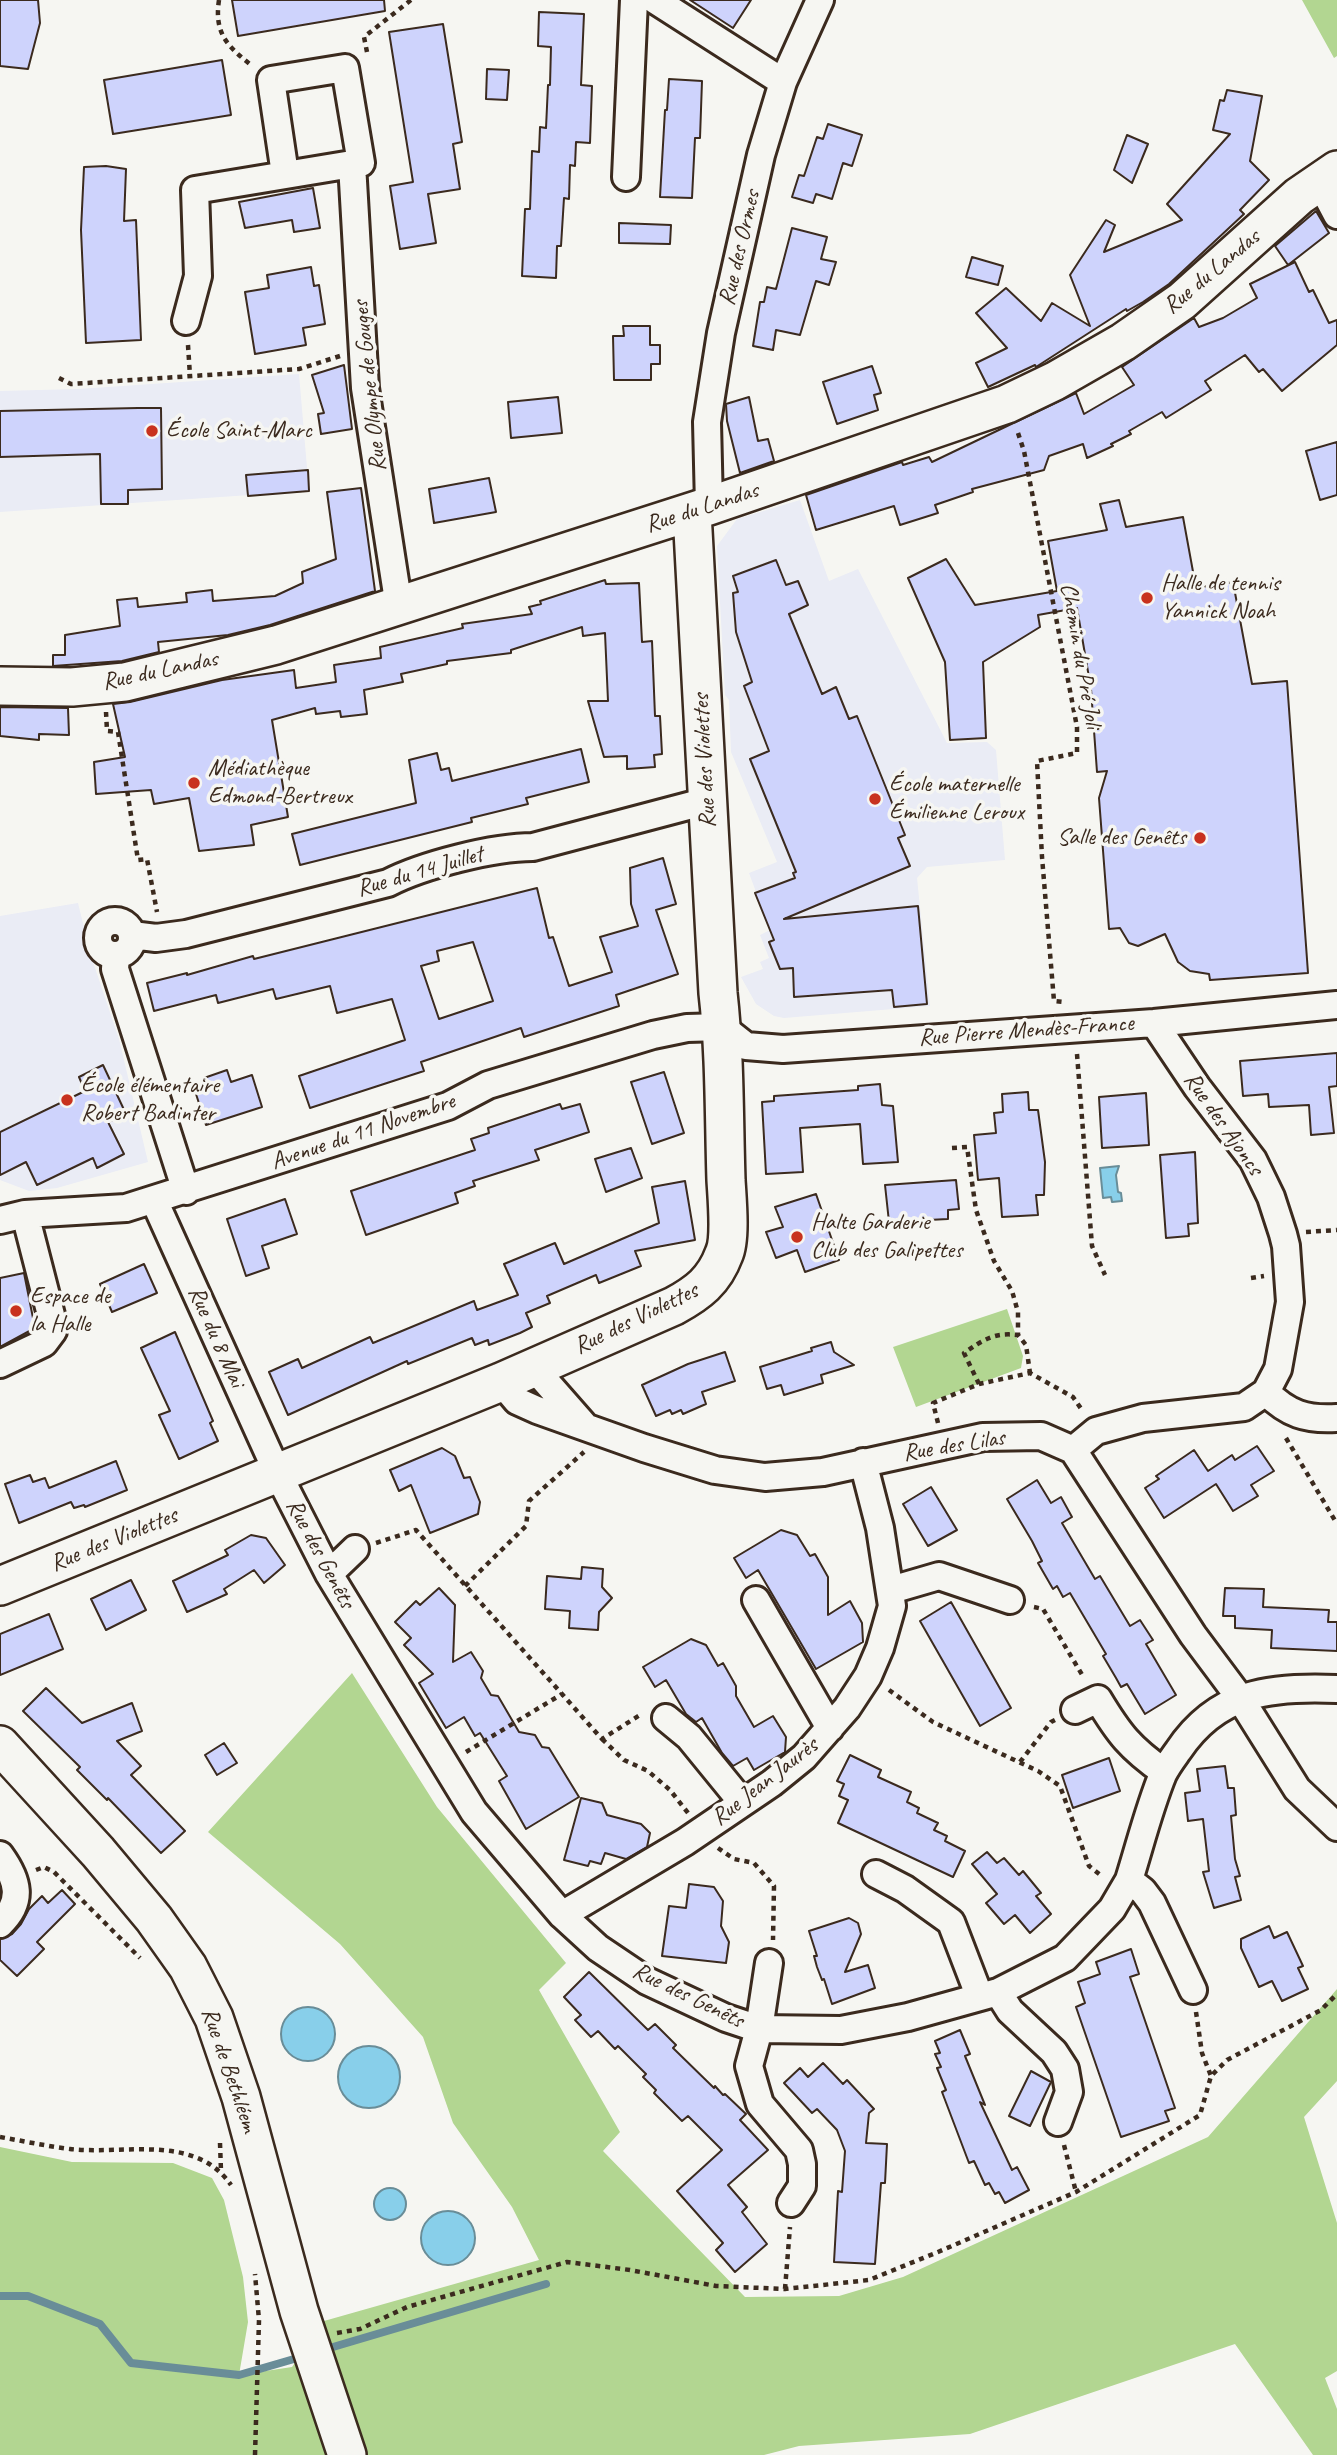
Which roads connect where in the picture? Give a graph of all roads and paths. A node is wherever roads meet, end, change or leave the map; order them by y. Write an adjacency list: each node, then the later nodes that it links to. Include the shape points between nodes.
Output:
1 (219, 0): 7 (path, via 220,34 230,48)
2 (411, 0): 6 (path, via 363,37 368,61)
3 (634, 0): 12 (street)
4 (655, 0): 8 (street)
5 (820, 0): 8 (street, Rue des Ormes)
6 (345, 68): 7 (street); 9 (street, Rue Olympe de Gouges, via 361,163)
7 (271, 80): 10 (street)
8 (783, 82): 18 (street, Rue des Ormes, via 761,155 721,333)
9 (352, 164): 10 (street); 15 (street, Rue Olympe de Gouges)
10 (285, 174): 14 (street, via 195,190 198,276)
11 (1328, 176): 13 (street); 17 (street, Rue du Landas, via 1299,196 1182,301 1123,342)
12 (626, 177)
13 (1337, 215)
14 (186, 321)
15 (364, 349): 16 (path, via 299,369 71,384); 19 (street, Rue Olympe de Gouges, via 365,388)
16 (59, 378)
17 (1007, 404): 18 (street, Rue du Landas); 27 (path, Chemin du Pré Joli, via 1024,451 1077,727 1077,753 1037,761 1054,1001 1082,1003)
18 (700, 509): 19 (street, Rue du Landas); 22 (street, Rue des Violettes)
19 (399, 607): 20 (street, Rue du Landas, via 276,645 125,682)
20 (0, 686)
21 (105, 700): 23 (path, via 107,731 118,732 138,860 146,859)
22 (707, 801): 23 (street, Rue du 14 Juillet); 26 (street, Rue des Violettes)
23 (162, 937): 29 (street, Rue du 14 Juillet, via 124,945 115,969)
24 (1337, 1005): 25 (street, Rue Pierre Mendès-France)
25 (1154, 1023): 27 (street, Rue Pierre Mendès-France); 39 (street, Rue des Ajoncs, via 1253,1160 1283,1234 1290,1302 1279,1369)
26 (722, 1027): 27 (street, Rue Pierre Mendès-France, via 746,1046 783,1049); 29 (street, Avenue du 11 Novembre, via 653,1035 561,1062 488,1085 448,1106); 35 (street, Rue des Violettes, via 726,1251 714,1277 697,1294 674,1306)
27 (1081, 1028): 32 (path, via 1092,1246)
28 (952, 1148): 33 (path, via 967,1147 976,1210 994,1261 1012,1291)
29 (186, 1191): 30 (street, Avenue du 11 Novembre)
30 (154, 1200): 31 (street, Avenue du 11 Novembre, via 126,1208); 46 (street, Rue du 8 Mai)
31 (13, 1217): 34 (street, via 53,1331 44,1343)
32 (1105, 1275)
33 (1018, 1335): 36 (path, via 1026,1345); 38 (path, via 987,1337 964,1353)
34 (0, 1364)
35 (534, 1368): 37 (street, Rue des Violettes); 41 (street)
36 (1030, 1373): 38 (path); 42 (path, via 1073,1396)
37 (501, 1382): 41 (street, Rue des Lilas, via 517,1401); 46 (street, Rue des Violettes)
38 (979, 1384): 43 (path, via 933,1403)
39 (1266, 1392): 40 (street, via 1281,1407 1300,1416); 42 (street, via 1244,1407 1143,1418); 47 (path, via 1276,1420)
40 (1337, 1418)
41 (595, 1430): 45 (street, Rue des Lilas, via 715,1470 765,1477 823,1472); 51 (path, via 529,1501 526,1526)
42 (1097, 1431): 44 (street)
43 (942, 1445): 44 (street, Rue des Lilas, via 983,1437 1041,1436); 45 (street, Rue des Lilas)
44 (1073, 1450): 58 (street, via 1193,1635)
45 (863, 1462): 52 (street, Rue Jean Jaurès)
46 (278, 1474): 49 (street, Rue des Genêts); 50 (street, Rue des Violettes)
47 (1337, 1524)
48 (355, 1549): 49 (street); 51 (path, via 415,1530)
49 (328, 1574): 64 (street, Rue des Genêts)
50 (0, 1586)
51 (465, 1586): 57 (path)
52 (891, 1590): 54 (street, via 939,1576); 55 (street, Rue Jean Jaurès, via 892,1606)
53 (756, 1600): 61 (street)
54 (1010, 1600): 59 (path, via 1042,1609)
55 (868, 1676): 61 (street, Rue Jean Jaurès); 63 (path, via 933,1721)
56 (1337, 1689): 58 (street, Rue des Genêts, via 1278,1689)
57 (562, 1694): 60 (path, via 603,1739 657,1705); 64 (path)
58 (1240, 1698): 65 (street, Rue des Genêts, via 1200,1723); 67 (street, via 1297,1789)
59 (1086, 1704): 63 (path, via 1051,1722); 65 (street, via 1117,1729 1131,1748)
60 (666, 1718): 66 (street, via 689,1737)
61 (830, 1728): 66 (street, Rue Jean Jaurès, via 804,1757)
62 (0, 1745): 89 (street, Rue de Bethléem, via 98,1852 188,1967 214,2018 232,2069)
63 (1020, 1762): 70 (path, via 1060,1786 1090,1866)
64 (445, 1765): 71 (street, Rue des Genêts, via 474,1812)
65 (1164, 1772): 70 (street, Rue des Genêts)
66 (742, 1802): 71 (street, Rue Jean Jaurès, via 685,1842)
67 (1337, 1827)
68 (4, 1860): 72 (street, via 15,1885 16,1901); 74 (path, via 25,1871 49,1868)
69 (876, 1874): 76 (street, via 951,1922)
70 (1125, 1886): 75 (street, via 1143,1891 1152,1903); 76 (street, Rue des Genêts, via 1112,1909 1065,1958)
71 (562, 1915): 78 (street, Rue des Genêts, via 597,1948 647,1981)
72 (0, 1924)
73 (769, 1962): 78 (street)
74 (146, 1965)
75 (1193, 1990): 79 (path, via 1202,2053)
76 (988, 1993): 78 (street, Rue des Genêts, via 908,2017 841,2030); 80 (street, via 1054,2052 1065,2069 1069,2092)
77 (1337, 1994): 79 (path, via 1321,2010 1227,2060)
78 (759, 2029): 86 (street, via 749,2066 754,2086 761,2104 799,2150 802,2164 803,2186)
79 (1211, 2076): 84 (path, via 1200,2115)
80 (1058, 2122): 84 (path)
81 (219, 2133): 83 (path)
82 (0, 2137): 83 (path, via 71,2149 171,2151 196,2157)
83 (221, 2171): 85 (path)
84 (1076, 2192): 88 (path, via 869,2280)
85 (238, 2195)
86 (792, 2203): 88 (path)
87 (253, 2263): 90 (path, via 259,2320)
88 (785, 2288): 89 (path, via 716,2286 567,2262 407,2307 360,2329)
89 (309, 2337): 91 (street, Rue de Bethléem)
90 (255, 2455)
91 (347, 2455)

